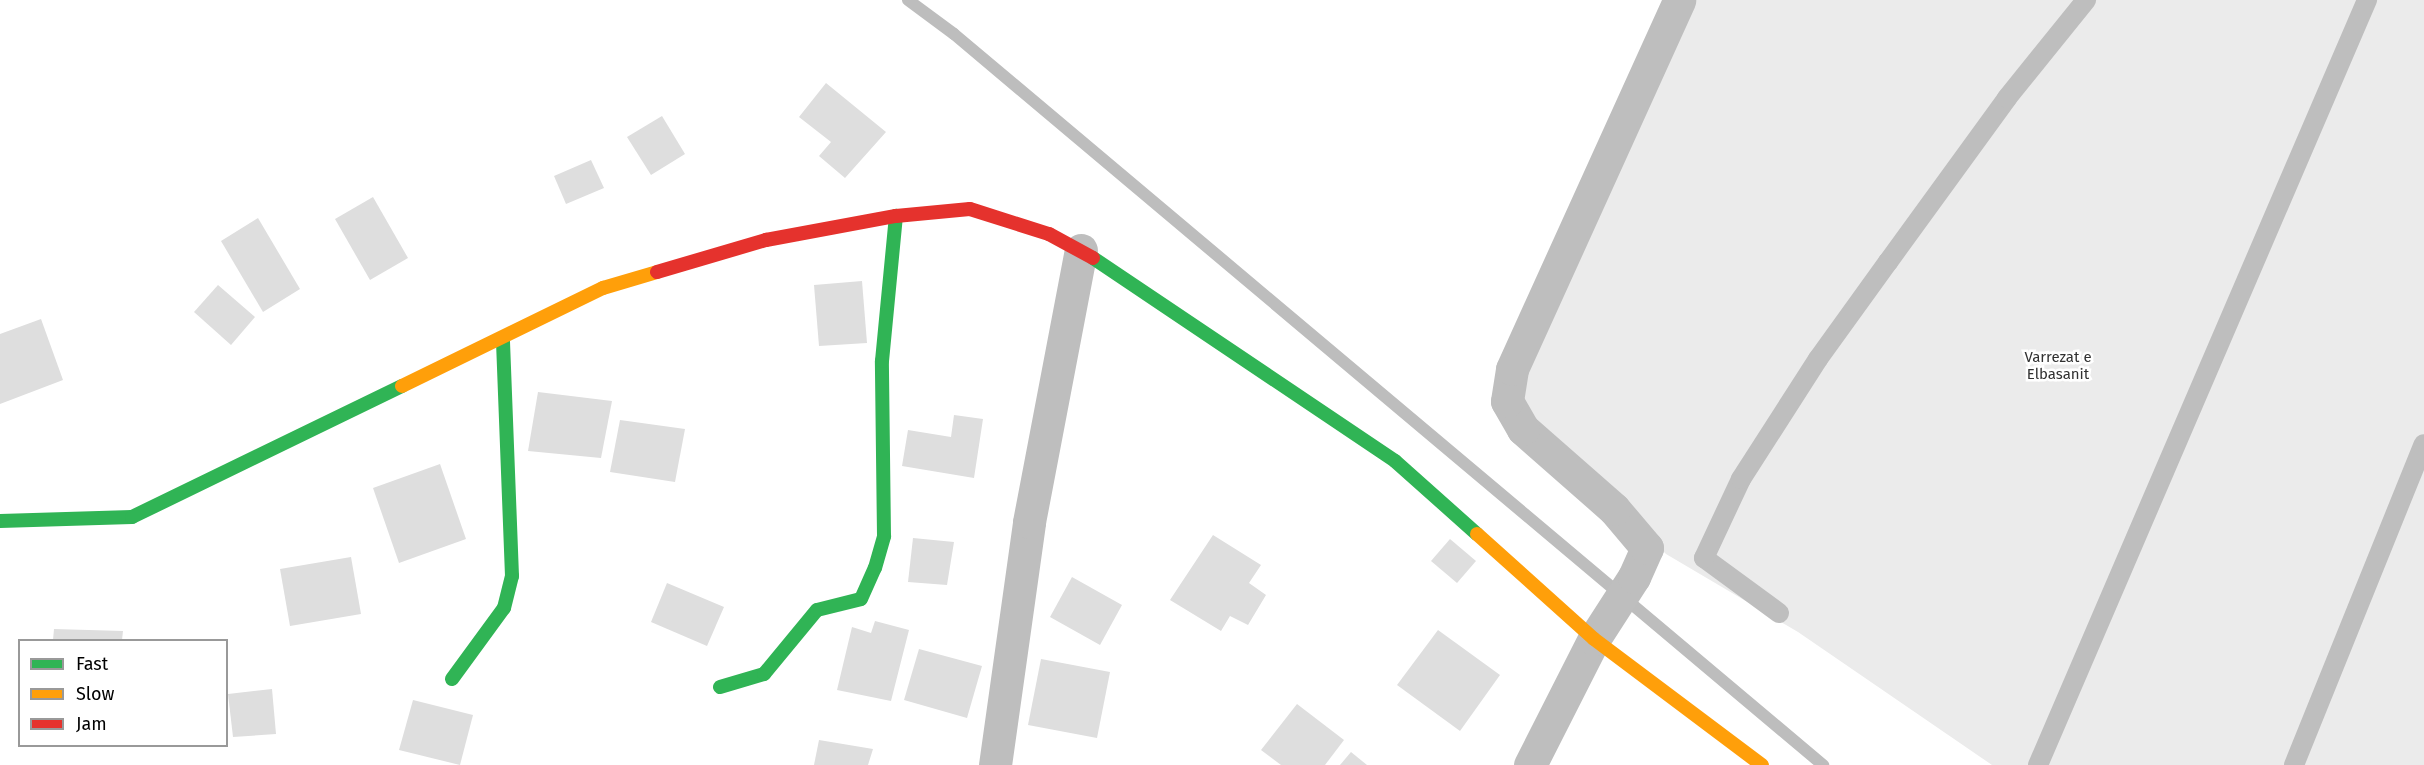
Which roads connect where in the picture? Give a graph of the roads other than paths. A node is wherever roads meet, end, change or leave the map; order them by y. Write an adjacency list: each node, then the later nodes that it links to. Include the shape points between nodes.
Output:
1 (1679, 0): 10 (street, via 1512,369 1507,401 1523,429 1614,509 1647,548 1634,577)
2 (2086, 0): 9 (lane, via 2007,98 1818,359 1741,479 1704,558)
3 (2367, 0): 16 (lane)
4 (896, 216): 5 (street, via 969,209 1049,234); 6 (street, via 766,240 603,288); 12 (street, via 882,361 884,536 875,568 861,599 817,610 764,674)
5 (1081, 250): 10 (street, via 1395,461); 13 (street, via 1029,522)
6 (503, 339): 8 (street, via 132,517); 11 (street, via 512,576 504,608)
7 (2424, 444): 17 (lane)
8 (0, 521)
9 (1779, 613)
10 (1601, 627): 14 (street); 15 (street)
11 (452, 679)
12 (720, 687)
13 (995, 765)
14 (1530, 765)
15 (1762, 765)
16 (2038, 765)
17 (2295, 765)

